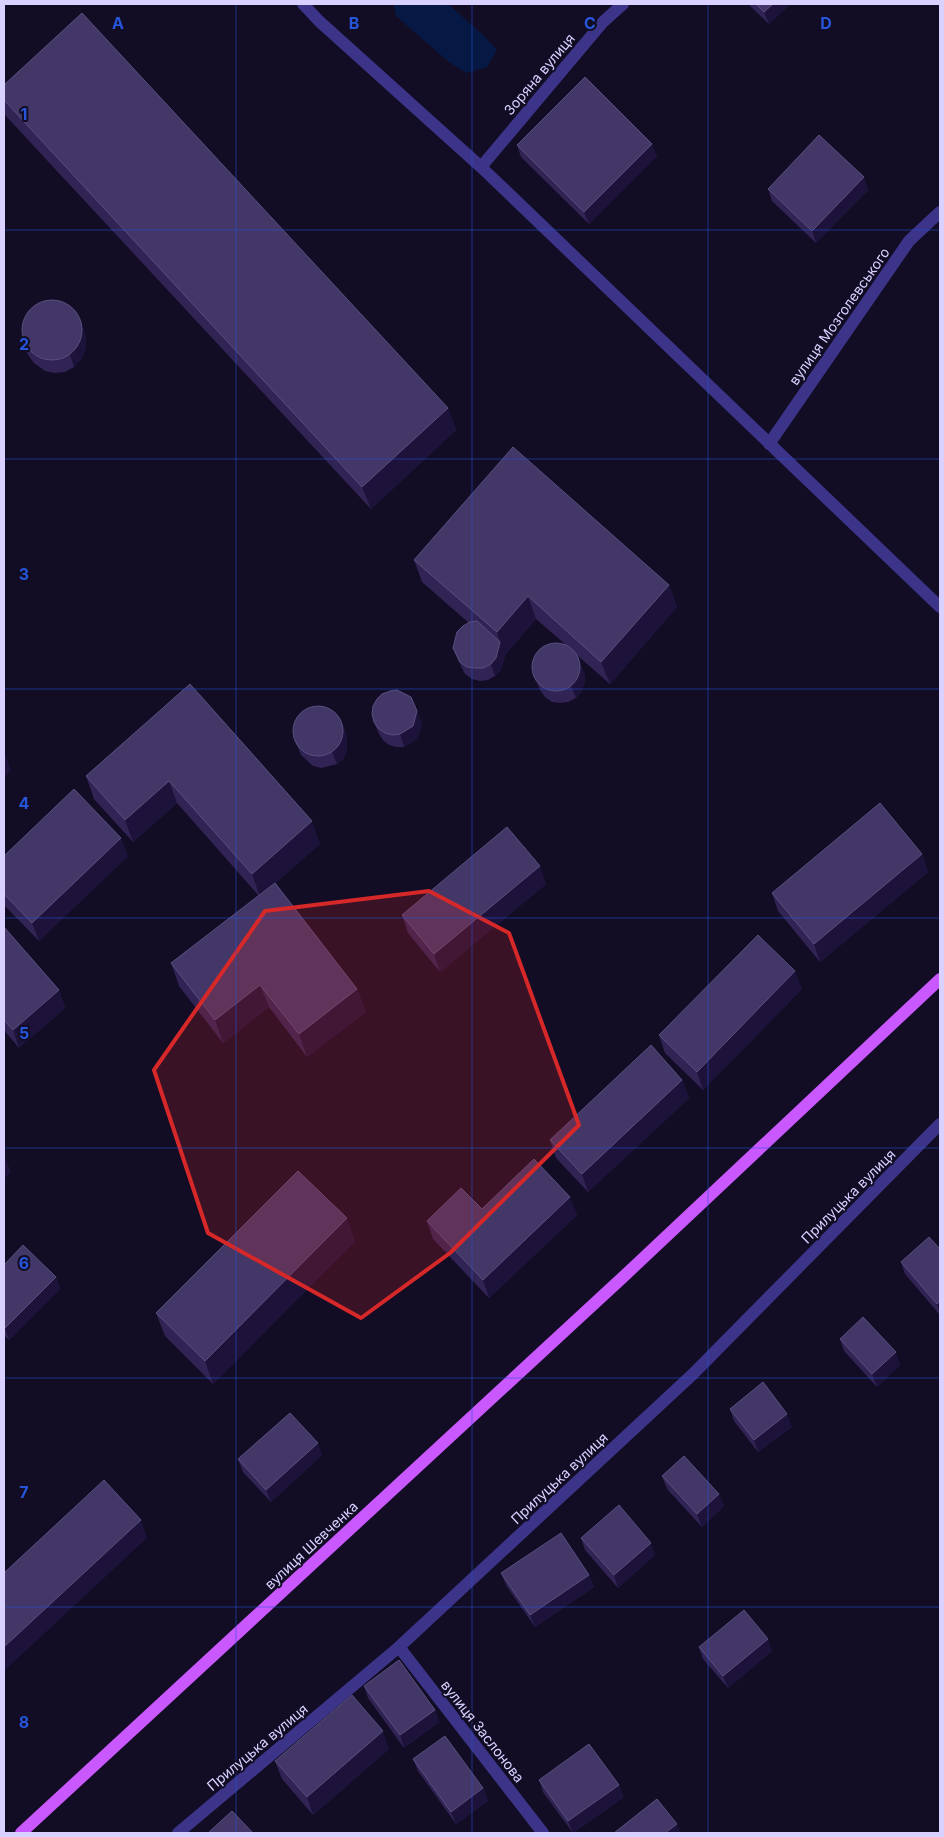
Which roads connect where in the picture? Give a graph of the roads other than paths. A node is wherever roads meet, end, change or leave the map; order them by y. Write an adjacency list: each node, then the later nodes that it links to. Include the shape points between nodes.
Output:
1 (303, 4): 3 (street)
2 (623, 4): 3 (street, Зоряна вулиця, via 603,22)
3 (481, 166): 5 (street)
4 (940, 212): 5 (street, вулиця Мозголевського, via 909,241)
5 (769, 444): 6 (street)
6 (940, 607)
7 (940, 979): 10 (main road, вулиця Шевченка, via 622,1278)
8 (940, 1124): 9 (street, Прилуцька вулиця, via 693,1374)
9 (399, 1647): 11 (street, Прилуцька вулиця); 12 (street, вулиця Заслонова)
10 (21, 1833)
11 (178, 1833)
12 (543, 1833)

